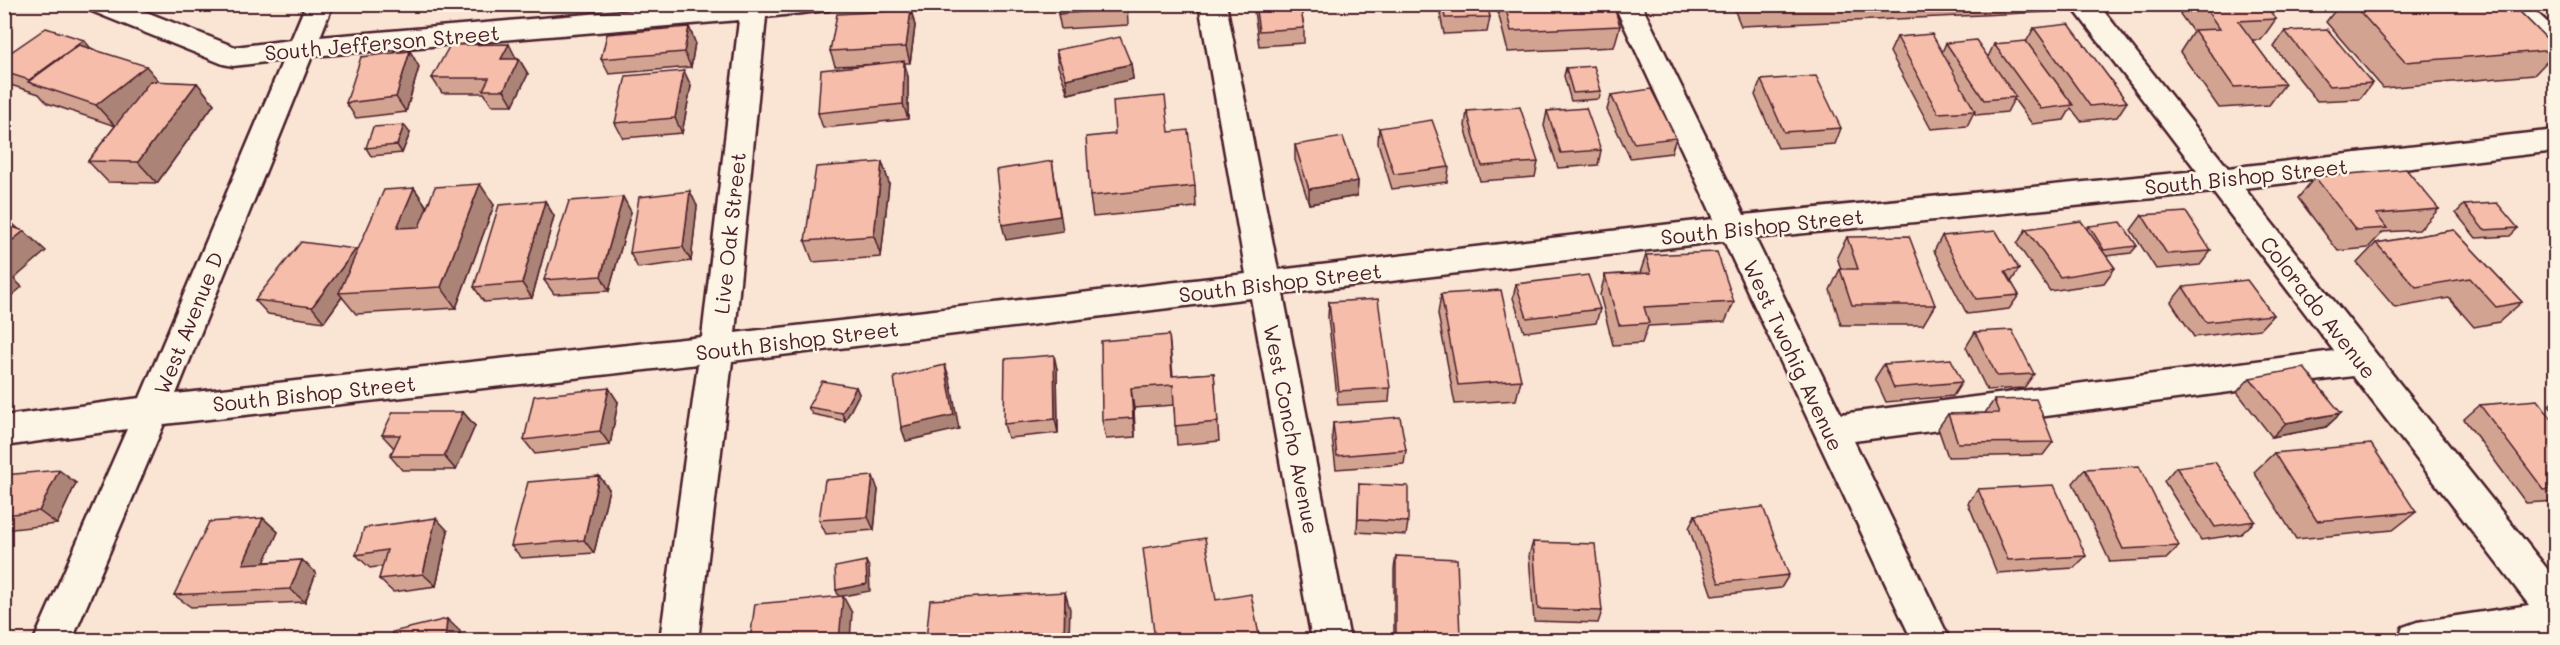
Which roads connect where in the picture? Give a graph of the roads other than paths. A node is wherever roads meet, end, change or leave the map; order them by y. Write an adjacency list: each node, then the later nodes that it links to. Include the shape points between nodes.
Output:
1 (99, 4): 10 (street, South Jefferson Street, via 233,57)
2 (320, 4): 10 (street, West Avenue D)
3 (819, 4): 8 (street, South Jefferson Street)
4 (1212, 4): 14 (street, West Concho Avenue)
5 (1627, 4): 13 (street, West Twohig Avenue)
6 (2083, 4): 12 (street, Colorado Avenue)
7 (2510, 4): 9 (street)
8 (754, 8): 10 (street, South Jefferson Street); 15 (street, Live Oak Street)
9 (2556, 46)
10 (300, 48): 17 (street, West Avenue D)
11 (2556, 140): 12 (street, South Bishop Street)
12 (2220, 180): 13 (street, South Bishop Street); 16 (street, Colorado Avenue)
13 (1734, 228): 14 (street, South Bishop Street); 18 (street, West Twohig Avenue)
14 (1265, 284): 15 (street, South Bishop Street); 24 (street, West Concho Avenue)
15 (717, 349): 17 (street, South Bishop Street); 23 (street, Live Oak Street)
16 (2361, 361): 18 (street); 20 (street, Colorado Avenue)
17 (152, 411): 19 (street, South Bishop Street); 22 (street, West Avenue D)
18 (1830, 430): 25 (street, West Twohig Avenue)
19 (4, 431)
20 (2556, 610)
21 (2556, 619): 26 (street)
22 (52, 640)
23 (679, 640)
24 (1331, 640)
25 (1931, 640)
26 (2417, 640)

